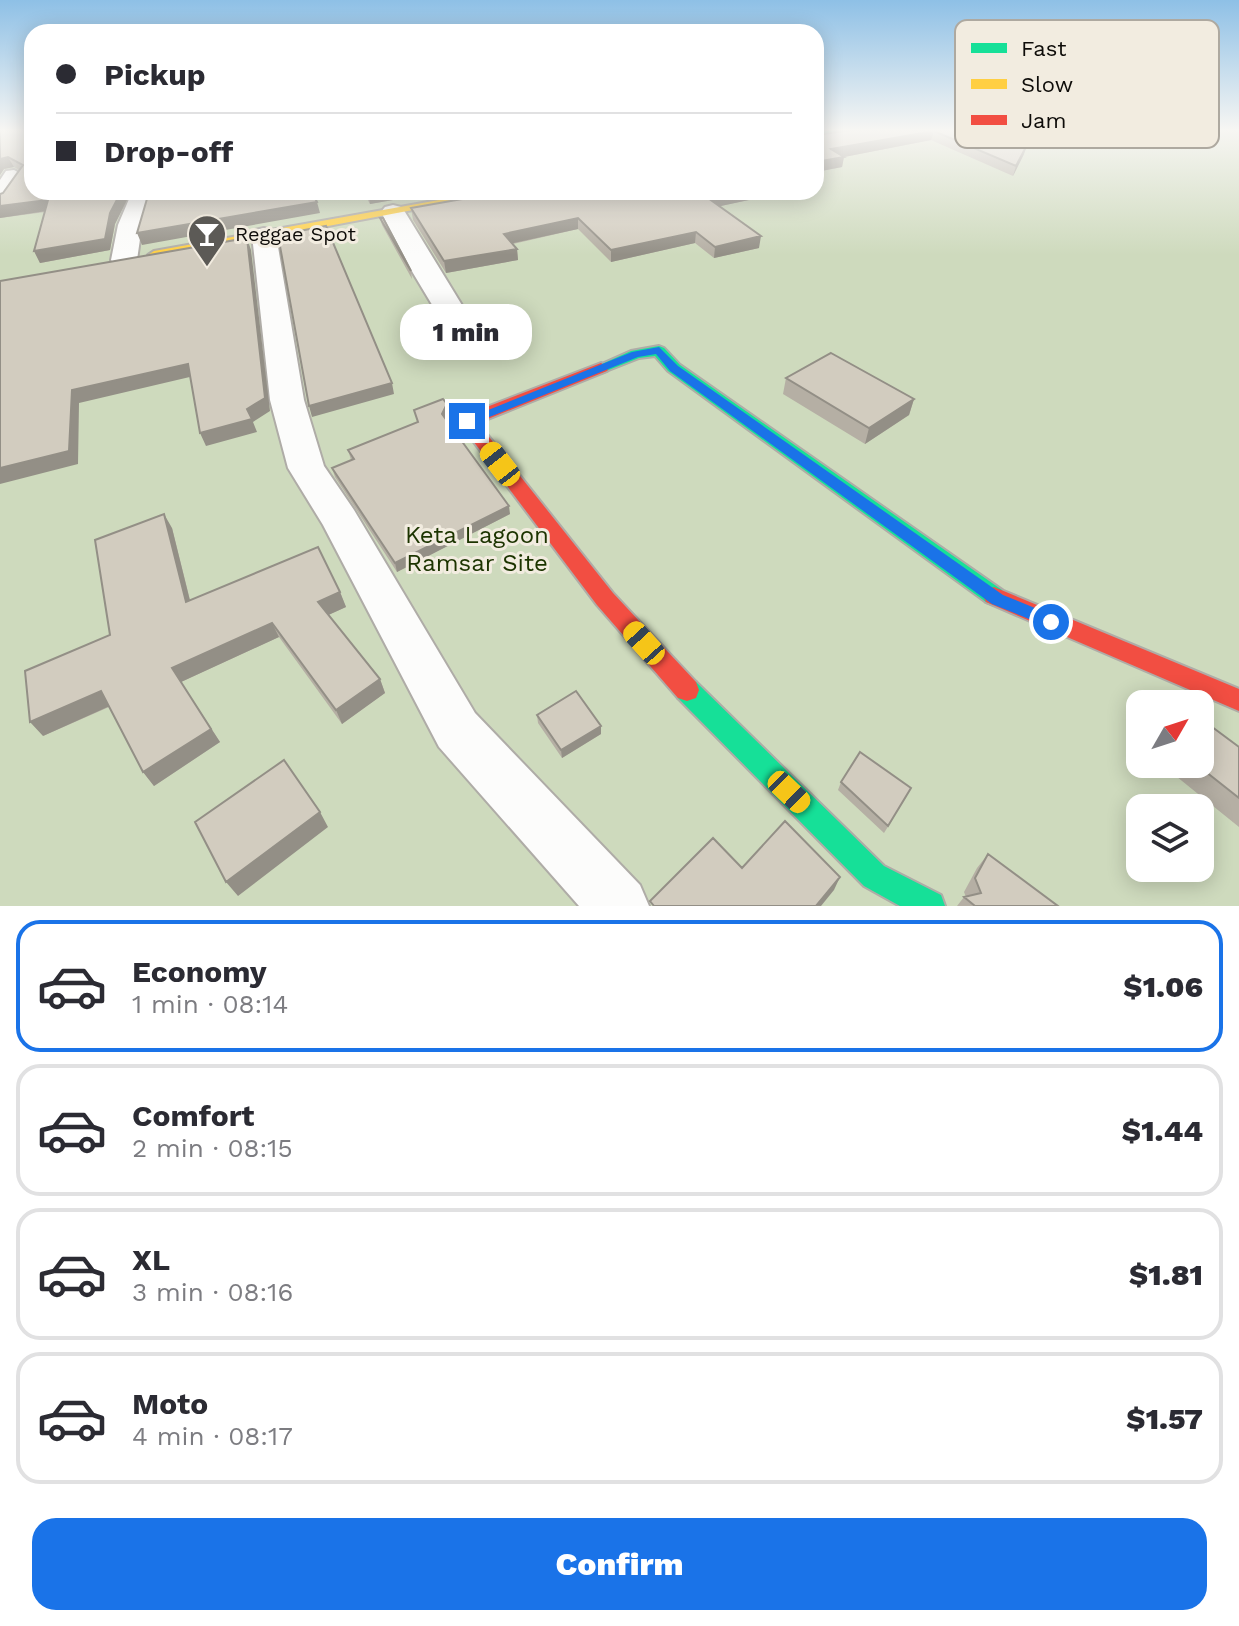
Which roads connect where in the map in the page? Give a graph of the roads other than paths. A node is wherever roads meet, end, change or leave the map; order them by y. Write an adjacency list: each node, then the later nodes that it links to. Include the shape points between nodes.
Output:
1 (14, 176): 2 (street)
2 (0, 196)
3 (140, 200): 7 (street)
4 (458, 200): 5 (street)
5 (393, 212): 6 (street); 8 (street)
6 (264, 235): 7 (street); 11 (street, via 287,400 306,468 457,730)
7 (117, 261)
8 (464, 333)
9 (1239, 700): 10 (street, via 998,599 674,368 659,351 636,354 467,421 605,599 703,708 874,876)
10 (927, 905)
11 (619, 906)

